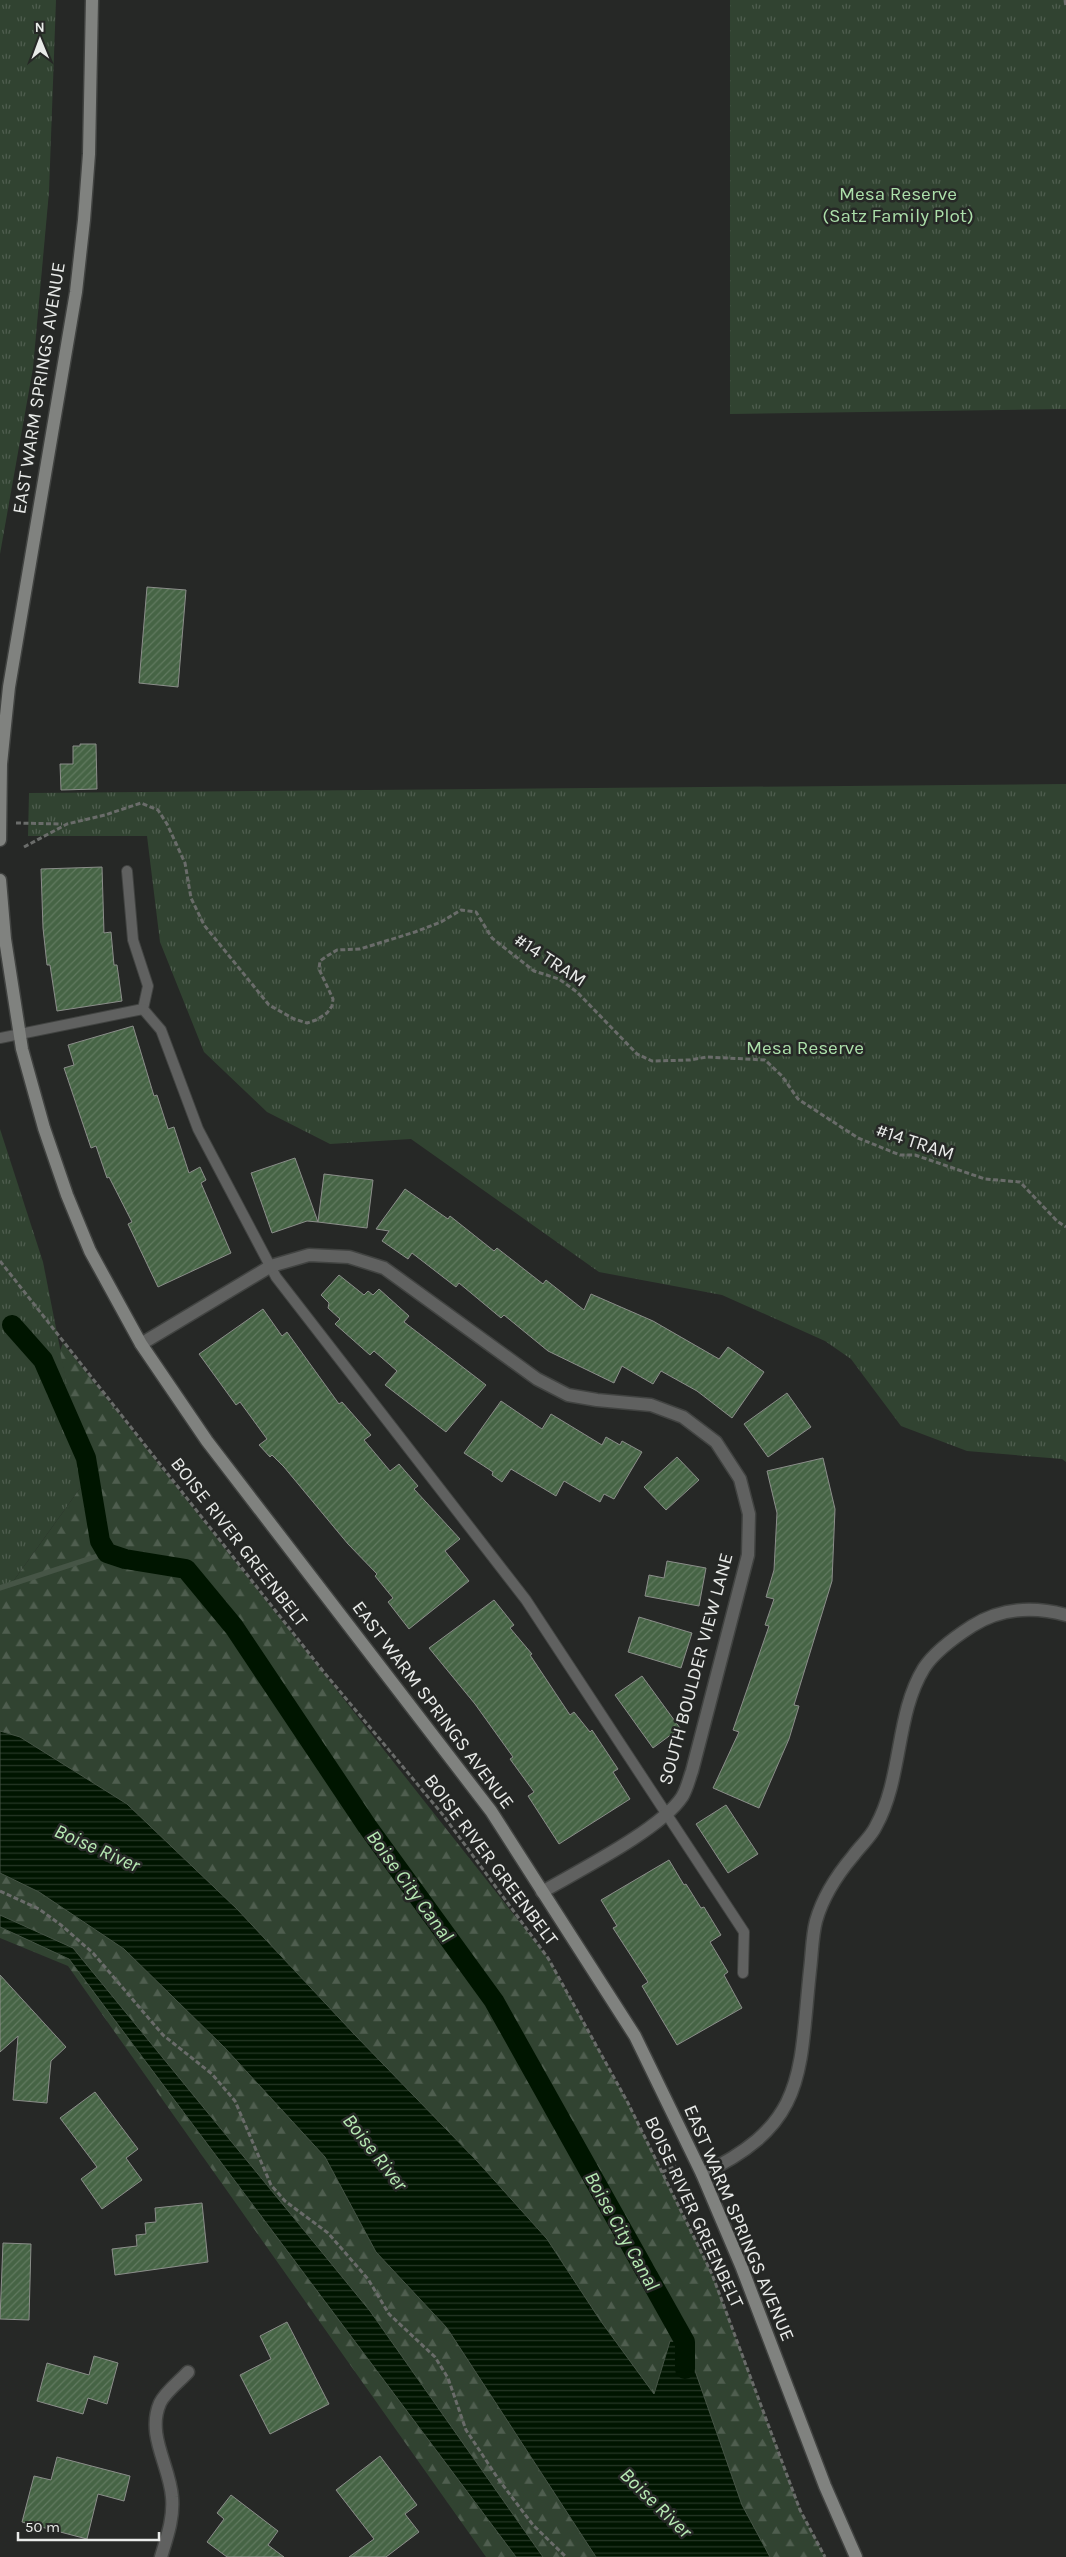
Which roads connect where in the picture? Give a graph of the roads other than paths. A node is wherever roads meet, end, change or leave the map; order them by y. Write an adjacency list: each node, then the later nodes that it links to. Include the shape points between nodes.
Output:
1 (92, 0): 2 (street, EAST WARM SPRINGS AVENUE, via 89,154 78,274 9,687 1,764)
2 (0, 823): 3 (street, EAST WARM SPRINGS AVENUE)
3 (0, 840)
4 (127, 871): 6 (lane, via 133,940 148,986)
5 (0, 880): 7 (street, EAST WARM SPRINGS AVENUE, via 4,939)
6 (143, 1009): 7 (lane); 9 (lane, via 161,1030 198,1129)
7 (20, 1036): 8 (lane); 10 (street, EAST WARM SPRINGS AVENUE, via 44,1128 67,1194 90,1251)
8 (0, 1038)
9 (271, 1266): 10 (street, SOUTH BOULDER VIEW LANE); 12 (lane, via 276,1277 526,1600); 12 (street, SOUTH BOULDER VIEW LANE, via 309,1255 349,1256 384,1268 537,1379 568,1395 651,1404 684,1416 716,1442 740,1479 749,1514 748,1556 692,1771 682,1796)
10 (141, 1344): 13 (street, EAST WARM SPRINGS AVENUE, via 207,1441 485,1804)
11 (1066, 1615): 15 (street, via 1048,1610 1020,1609 987,1617 952,1639 924,1668 909,1702 889,1797 876,1828 829,1888 816,1922 799,2068 792,2094 781,2117 748,2149)
12 (667, 1814): 13 (street, SOUTH BOULDER VIEW LANE); 14 (lane, via 744,1932)
13 (542, 1892): 15 (street, EAST WARM SPRINGS AVENUE, via 635,2036)
14 (743, 1973)
15 (702, 2174): 18 (street, EAST WARM SPRINGS AVENUE)
16 (188, 2372): 17 (street, via 160,2403 156,2420 158,2448 172,2496 172,2514)
17 (161, 2557)
18 (856, 2557)

